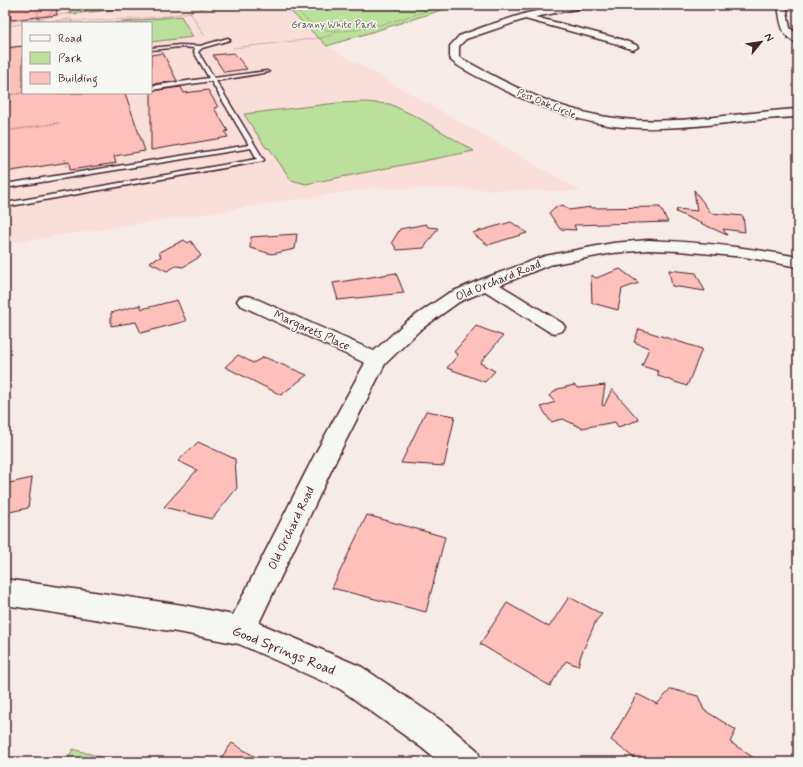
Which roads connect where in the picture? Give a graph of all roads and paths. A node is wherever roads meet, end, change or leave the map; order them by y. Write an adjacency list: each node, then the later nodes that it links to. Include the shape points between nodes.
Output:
1 (37, 5): 2 (path); 13 (path); 20 (path)
2 (41, 5)
3 (54, 5): 14 (path)
4 (161, 5): 17 (path)
5 (211, 5): 15 (path)
6 (270, 5): 12 (lane)
7 (292, 5): 29 (path, via 312,24)
8 (421, 5): 16 (path)
9 (448, 5): 16 (path)
10 (586, 5): 18 (street, Post Oak Circle, via 560,8)
11 (782, 5): 32 (street, via 786,29)
12 (260, 6)
13 (5, 8)
14 (52, 12): 17 (path); 20 (path)
15 (190, 12): 26 (path); 30 (path)
16 (425, 12): 29 (path, via 357,28)
17 (62, 15): 20 (path)
18 (527, 17): 35 (street); 44 (street, Post Oak Circle, via 460,39 454,47 455,59 493,80 566,112 589,118 649,124)
19 (22, 20): 20 (path); 22 (path)
20 (38, 20): 21 (path); 23 (path)
21 (46, 21): 24 (path); 25 (path, via 70,19)
22 (5, 22)
23 (33, 22)
24 (53, 22)
25 (71, 22)
26 (85, 22)
27 (22, 24): 28 (path)
28 (5, 26)
29 (336, 30): 38 (path, via 332,35 321,38)
30 (205, 37)
31 (228, 39): 34 (lane)
32 (798, 40)
33 (22, 45): 36 (path)
34 (200, 47): 37 (lane); 40 (lane, via 196,52)
35 (633, 47)
36 (5, 48)
37 (152, 49)
38 (231, 49)
39 (266, 72): 40 (lane)
40 (212, 80): 41 (lane); 47 (lane)
41 (152, 88)
42 (22, 93): 43 (path)
43 (5, 96)
44 (798, 113)
45 (59, 123): 46 (path)
46 (5, 131)
47 (252, 146): 48 (lane); 49 (lane, via 261,160)
48 (5, 186)
49 (5, 205)
50 (798, 262): 51 (street, Old Orchard Road, via 737,251 648,245 613,248 545,261)
51 (486, 284): 53 (street); 54 (street, Old Orchard Road, via 453,298 413,326)
52 (246, 301): 54 (street, Margarets Place)
53 (555, 327)
54 (377, 360): 56 (street, Old Orchard Road, via 327,454)
55 (5, 592): 56 (street, Good Springs Road, via 183,618)
56 (241, 630): 57 (street, Good Springs Road, via 351,678 434,736)
57 (465, 762)

